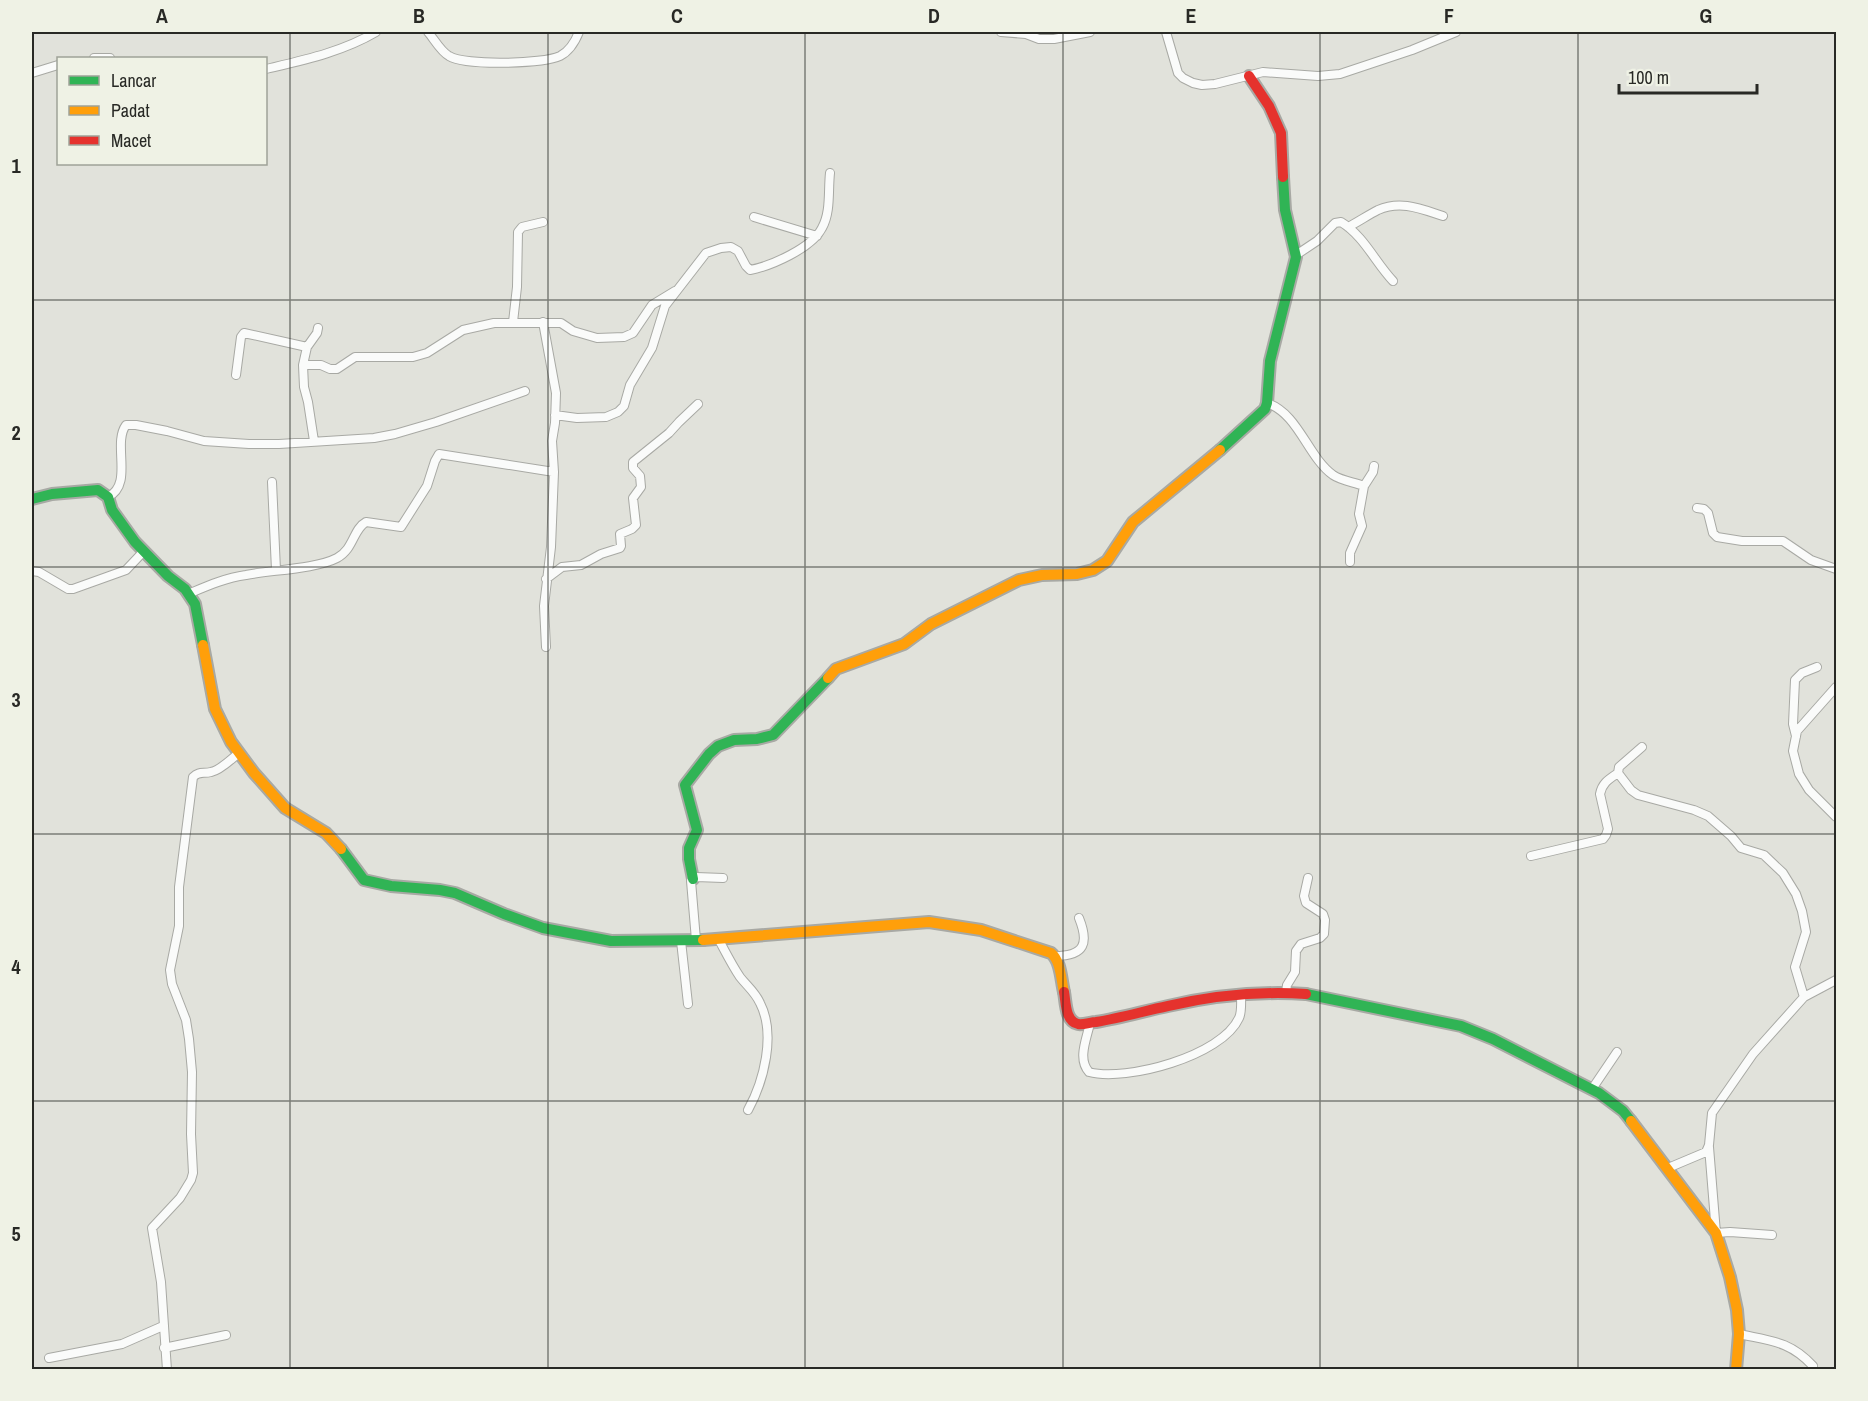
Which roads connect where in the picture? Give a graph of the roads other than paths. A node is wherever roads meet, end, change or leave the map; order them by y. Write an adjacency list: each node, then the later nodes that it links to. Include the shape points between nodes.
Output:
1 (376, 32): 9 (street, via 343,49)
2 (428, 32): 3 (street, via 449,56 497,63 558,57 568,51)
3 (579, 32)
4 (1001, 32): 5 (street, via 1054,39)
5 (1090, 32)
6 (1166, 32): 11 (street, via 1176,68 1183,78 1202,85)
7 (1456, 32): 11 (street, via 1340,74 1263,72)
8 (57, 65): 10 (street)
9 (267, 69)
10 (32, 73)
11 (1249, 76): 18 (street, via 1281,133 1285,210)
12 (830, 173): 17 (street, via 828,209)
13 (1443, 216): 16 (street, via 1393,205)
14 (754, 217): 17 (street)
15 (543, 222): 21 (street, via 522,227 518,232)
16 (1348, 227): 18 (street, via 1335,223); 19 (street)
17 (817, 236): 20 (street, via 777,261 750,270 738,250 726,247 706,253)
18 (1296, 255): 28 (street, via 1270,361)
19 (1393, 281)
20 (677, 290): 22 (street, via 652,305 633,333 624,337 597,338 561,323); 30 (street, via 665,306 652,348 630,385 624,406 606,417)
21 (513, 322): 22 (street); 25 (street, via 463,330 413,357 355,357 337,369)
22 (543, 322): 30 (street, via 556,393)
23 (318, 328): 24 (street)
24 (308, 346): 25 (street); 26 (street, via 244,333)
25 (303, 364): 31 (street)
26 (236, 375)
27 (525, 391): 31 (street, via 395,434)
28 (1267, 403): 35 (street, via 1285,413 1334,475); 57 (street, via 1200,468 1133,522 1107,561 1093,570 1031,576 1011,585 931,624 904,644 836,669 773,735 731,740 708,753 685,785 697,830 689,841)
29 (698, 404): 44 (street, via 633,462 641,487 633,498 636,525 620,534 620,548 581,565 562,567)
30 (555, 415): 33 (street)
31 (314, 441): 36 (street, via 204,441 126,425 118,486)
32 (1374, 466): 35 (street)
33 (554, 472): 41 (street, via 440,454 427,486 401,528 366,522 338,557); 44 (street)
34 (272, 482): 41 (street)
35 (1364, 486): 40 (street, via 1359,514 1362,526)
36 (108, 497): 37 (street, via 98,490); 39 (street, via 112,510)
37 (32, 500)
38 (1697, 507): 42 (street, via 1708,513 1717,537 1783,541 1811,560)
39 (144, 551): 43 (street, via 126,570 73,589); 45 (street)
40 (1350, 562)
41 (276, 570): 45 (street, via 225,579)
42 (1836, 570)
43 (32, 571)
44 (546, 579): 46 (street)
45 (188, 594): 51 (street, via 198,614 215,709)
46 (546, 647)
47 (1817, 667): 49 (street, via 1796,680 1792,724)
48 (1836, 687): 49 (street)
49 (1796, 736): 53 (street, via 1793,751 1799,774)
50 (1642, 747): 52 (street, via 1619,767)
51 (239, 753): 61 (street, via 285,808 326,833 364,880 455,893 522,922 592,938); 76 (street, via 211,772 195,775 192,783 179,887 179,926 170,970 186,1020 191,1055 193,1173 180,1198 152,1228)
52 (1618, 773): 54 (street, via 1601,788 1608,829 1603,839); 66 (street, via 1638,795 1708,816 1741,848 1764,855 1783,873 1796,894 1806,932 1795,967)
53 (1836, 817)
54 (1531, 856)
55 (723, 878): 57 (street)
56 (1308, 878): 64 (street, via 1304,896 1306,903 1323,914 1324,934 1301,944 1296,951 1295,972)
57 (693, 879): 59 (street)
58 (1079, 918): 62 (street, via 1085,938 1081,949 1072,955)
59 (696, 940): 60 (street); 61 (street)
60 (719, 940): 62 (street, via 929,922 981,930); 71 (street, via 741,978 755,993 764,1020 766,1060)
61 (681, 941): 67 (street)
62 (1055, 956): 68 (street, via 1068,1015 1079,1024)
63 (1836, 980): 66 (street)
64 (1286, 992): 65 (street); 70 (street, via 1461,1026)
65 (1242, 995): 68 (street); 68 (street, via 1239,1019 1227,1033 1197,1054 1148,1069 1089,1072 1083,1056)
66 (1804, 997): 72 (street, via 1753,1054 1716,1106 1710,1118)
67 (687, 1004)
68 (1090, 1023)
69 (1617, 1052): 70 (street)
70 (1592, 1089): 73 (street, via 1623,1111)
71 (748, 1110)
72 (1709, 1145): 73 (street, via 1703,1154); 74 (street)
73 (1668, 1168): 74 (street)
74 (1716, 1233): 75 (street); 77 (street, via 1734,1292)
75 (1772, 1235)
76 (163, 1326): 79 (street); 80 (street, via 122,1344)
77 (1739, 1334): 81 (street, via 1788,1346); 83 (street)
78 (226, 1335): 79 (street)
79 (164, 1348): 82 (street)
80 (49, 1358)
81 (1813, 1366)
82 (167, 1370)
83 (1736, 1370)

